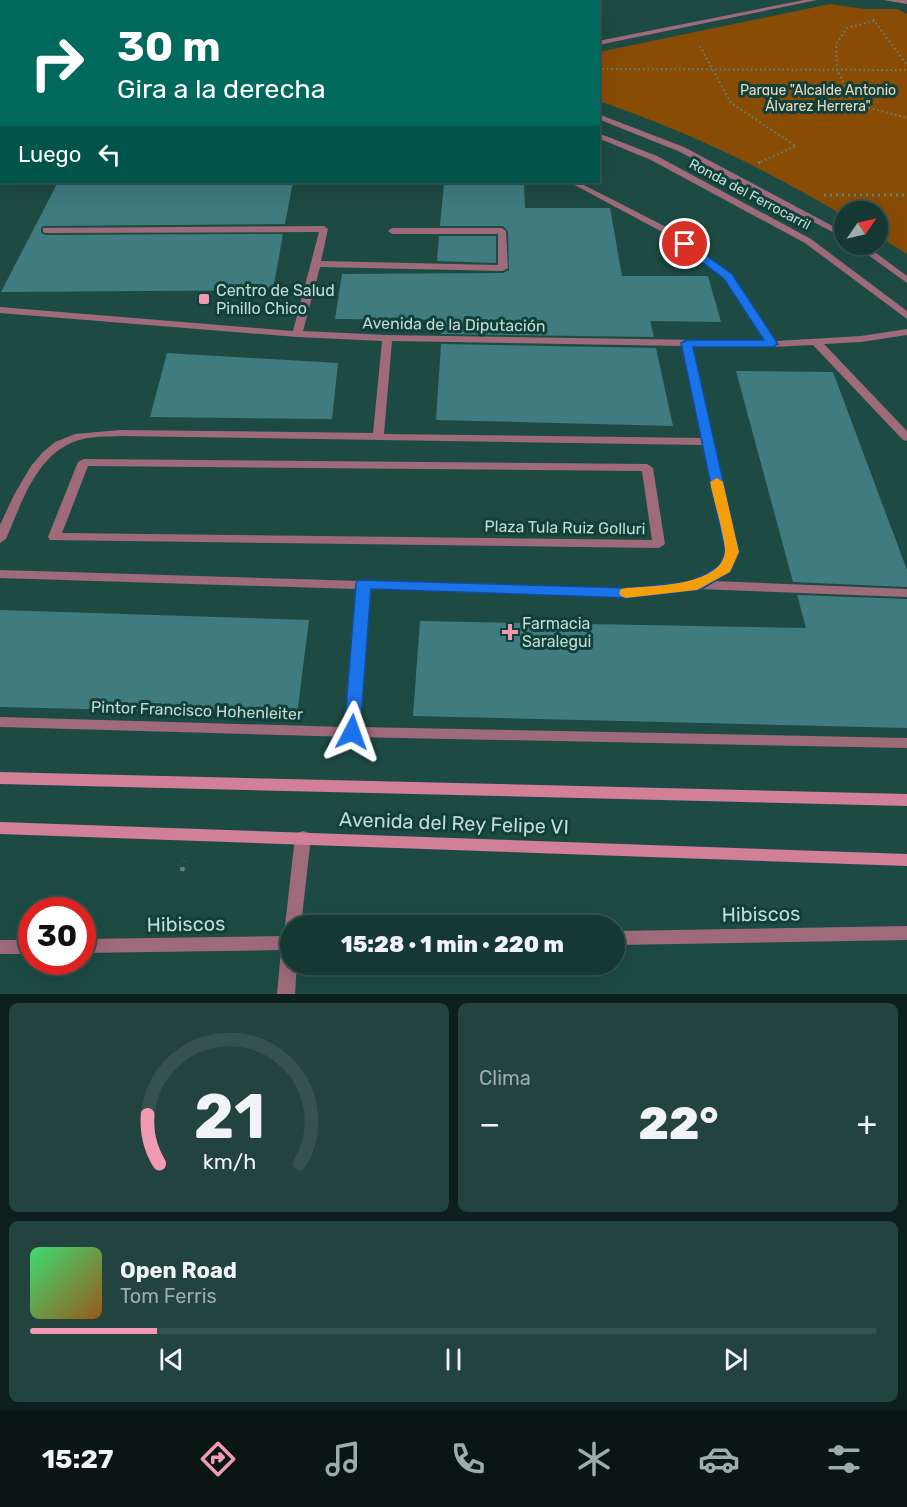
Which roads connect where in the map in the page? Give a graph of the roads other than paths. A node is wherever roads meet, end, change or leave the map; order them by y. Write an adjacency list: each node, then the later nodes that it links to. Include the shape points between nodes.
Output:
1 (814, 0): 4 (street)
2 (886, 0): 3 (street)
3 (907, 2)
4 (600, 43)
5 (600, 117): 9 (street, Ronda del Ferrocarril, via 681,149)
6 (600, 136): 15 (street, Ronda del Ferrocarril, via 654,158 808,241)
7 (575, 183): 21 (street, via 671,232 728,277)
8 (46, 230): 12 (street, via 324,229)
9 (834, 230)
10 (392, 231): 12 (street, via 502,231 503,268)
11 (872, 255): 13 (street)
12 (316, 264): 17 (street)
13 (907, 280)
14 (0, 310): 17 (street, Avenida de la Diputación)
15 (907, 316)
16 (907, 332): 19 (street, Avenida de la Diputación)
17 (297, 334): 18 (street, Avenida de la Diputación)
18 (387, 338): 20 (street, Avenida de la Diputación); 22 (street)
19 (815, 341): 21 (street, Avenida de la Diputación); 23 (street)
20 (687, 343): 21 (street, Avenida de la Diputación); 24 (street)
21 (773, 344)
22 (378, 436): 24 (street); 26 (street, via 120,433 75,437 51,448 32,473)
23 (907, 438)
24 (708, 442): 29 (street, via 732,552 725,569)
25 (84, 462): 25 (street, Plaza Tula Ruiz Golluri, via 647,468 659,544 54,537)
26 (0, 539)
27 (0, 574): 28 (street)
28 (364, 584): 29 (street, via 628,593); 32 (street)
29 (697, 585): 30 (street)
30 (907, 593)
31 (0, 722): 32 (street, Pintor Francisco Hohenleiter)
32 (352, 732): 33 (street, Pintor Francisco Hohenleiter)
33 (907, 743)
34 (0, 778): 35 (main road, Avenida del Rey Felipe VI)
35 (907, 800)
36 (0, 828): 37 (main road, Avenida del Rey Felipe VI)
37 (303, 837): 38 (main road, Avenida del Rey Felipe VI); 39 (street)
38 (907, 860)
39 (294, 915)
40 (907, 933): 41 (street, Hibiscos)
41 (625, 938)
42 (280, 942): 43 (street, Hibiscos)
43 (96, 946)
44 (0, 947): 45 (street)
45 (18, 947)
46 (288, 975): 47 (street)
47 (286, 994)

